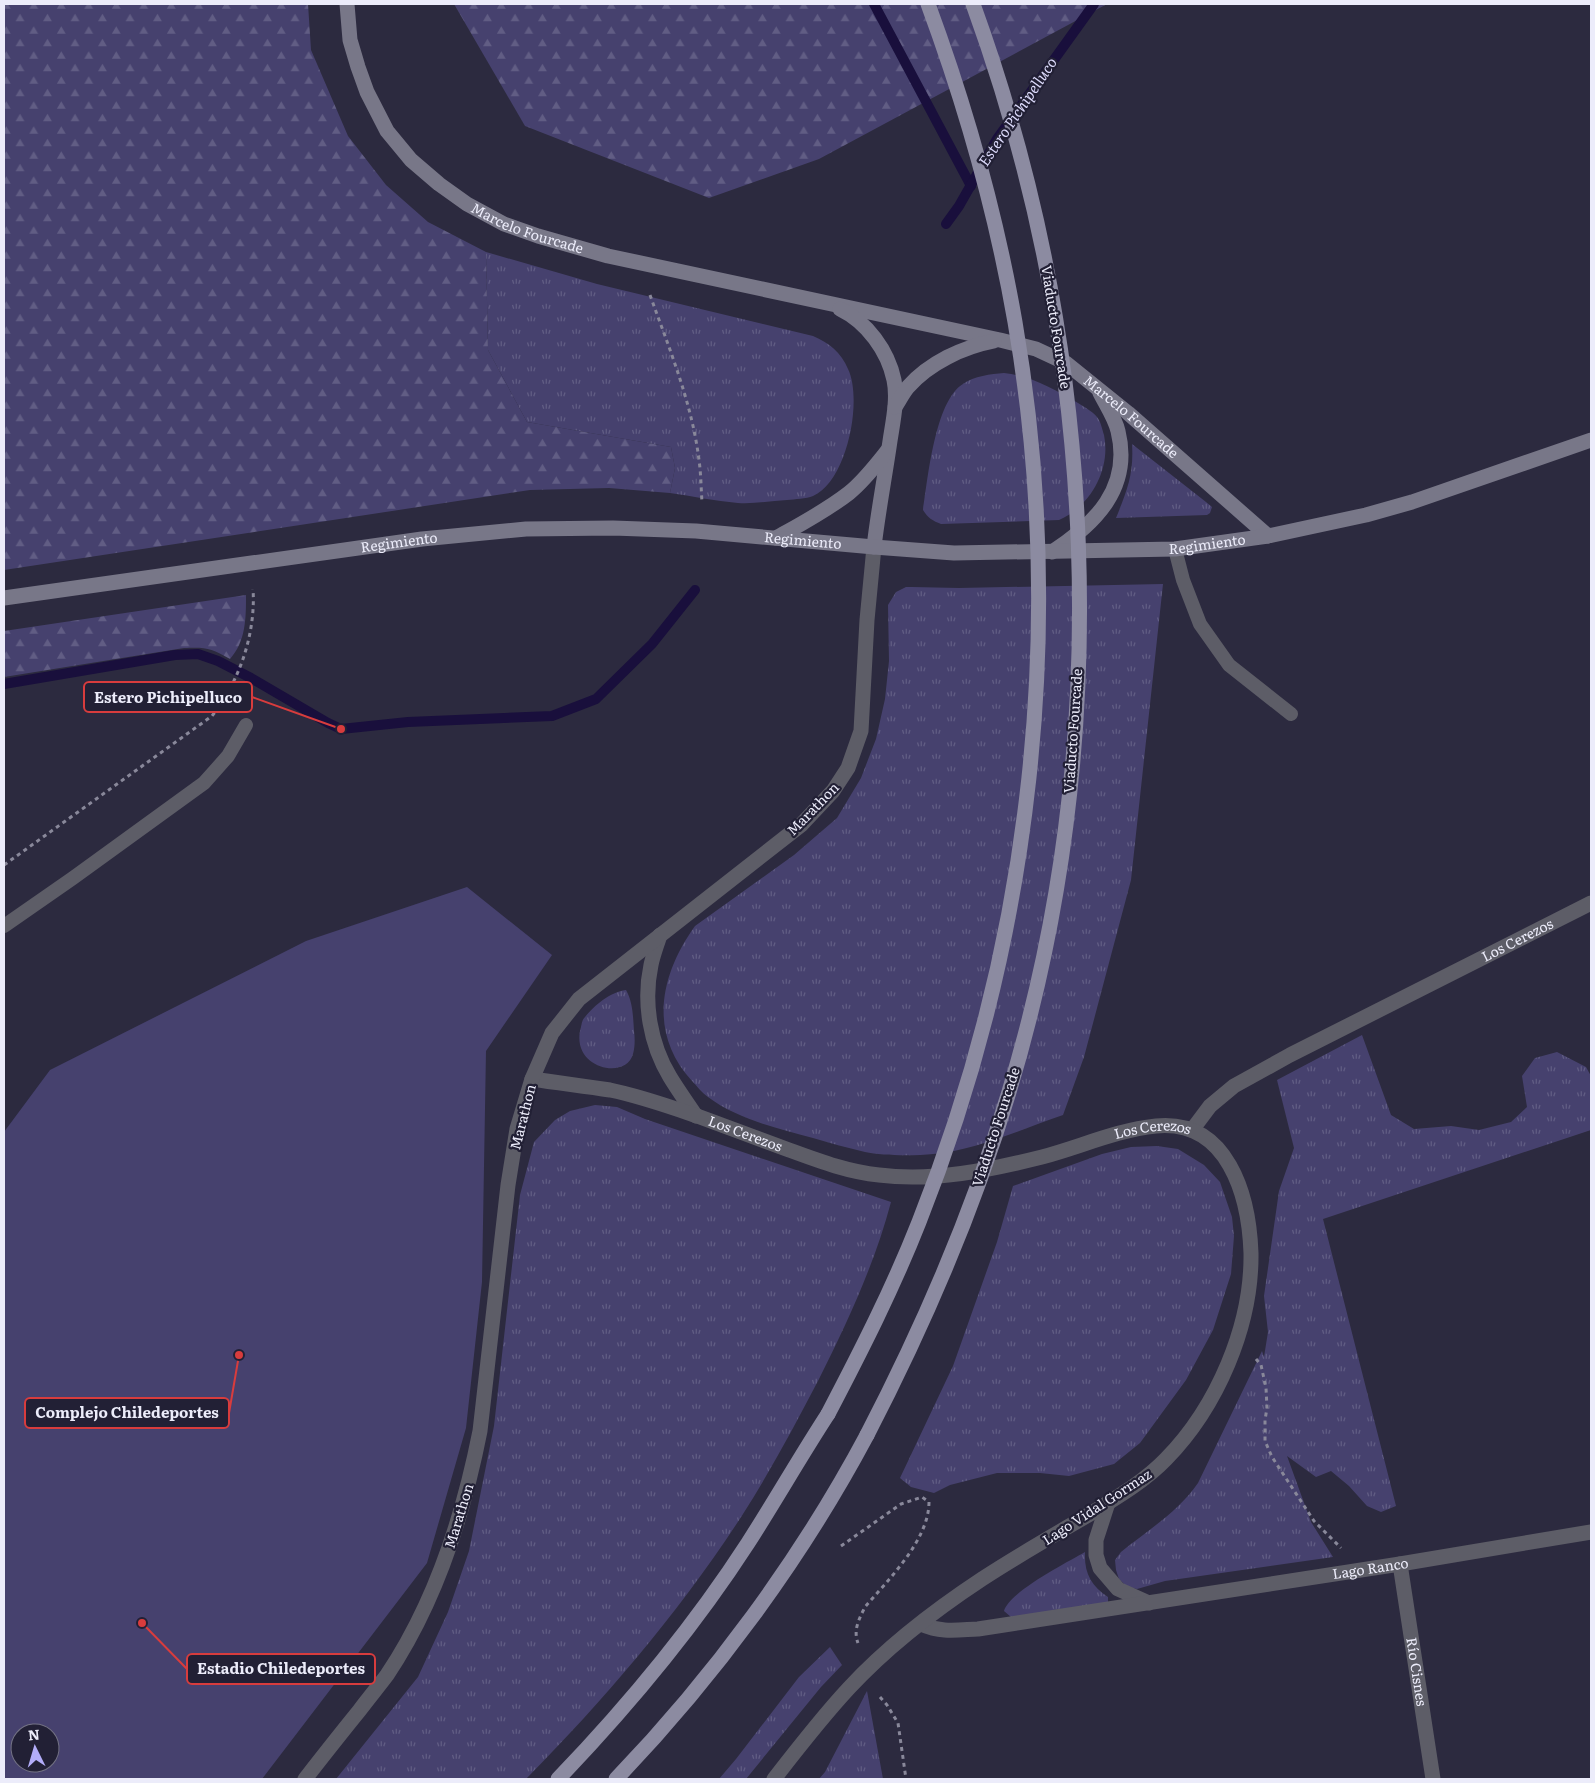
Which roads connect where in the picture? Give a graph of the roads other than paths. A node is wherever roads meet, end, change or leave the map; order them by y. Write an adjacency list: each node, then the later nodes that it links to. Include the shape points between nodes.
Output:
1 (347, 4): 4 (main road, Marcelo Fourcade, via 350,40 358,67 387,131 411,160 467,204 504,224 575,247)
2 (928, 4): 30 (main road, bridge, via 986,185 1014,314 1033,463 1038,621 1033,736 1015,884 1001,954 966,1090 915,1232 828,1414 748,1544 690,1625 613,1720)
3 (973, 4): 31 (main road, Viaducto Fourcade, bridge, via 1026,174 1051,290 1066,380 1074,457 1080,588 1075,728 1069,798 1045,945 1010,1090 987,1161 961,1232 901,1369 816,1524 771,1590 687,1700)
4 (827, 303): 5 (main road, Marcelo Fourcade); 7 (main road, Marcelo Fourcade, via 864,326 879,344 895,381)
5 (1000, 340): 6 (main road, Marcelo Fourcade, via 1050,355); 7 (main road, via 963,350 925,372)
6 (1097, 387): 10 (main road, Marcelo Fourcade); 14 (main road, via 1118,429 1120,468 1115,490 1089,523)
7 (895, 407): 9 (main road, Marcelo Fourcade)
8 (1591, 440): 10 (main road, Regimiento, via 1366,515)
9 (889, 449): 11 (main road, via 849,493); 12 (main road, Marcelo Fourcade)
10 (1268, 536): 13 (main road, Regimiento)
11 (776, 538): 12 (main road, Regimiento); 15 (main road, Regimiento, via 613,528 526,529 402,542)
12 (874, 548): 14 (main road, Regimiento); 20 (street, Marathon, via 861,731 848,768 833,791 802,825)
13 (1175, 549): 14 (main road, Regimiento); 16 (lane, via 1200,624 1229,665)
14 (1052, 552)
15 (4, 598)
16 (1291, 714)
17 (246, 725): 19 (lane, via 228,756 204,783)
18 (1591, 903): 23 (street, Los Cerezos, via 1242,1082 1210,1106)
19 (4, 926)
20 (660, 935): 21 (street, Marathon, via 579,999 552,1033); 22 (street, Los Cerezos, via 651,963 647,992 653,1036 669,1076)
21 (532, 1080): 22 (street, Los Cerezos, via 612,1091); 29 (street, Marathon, via 517,1129 508,1185 480,1432 453,1538 432,1591 387,1675)
22 (696, 1116): 23 (street, Los Cerezos, via 828,1164 884,1176 937,1177 990,1169 1118,1133 1155,1126 1176,1125)
23 (1192, 1130): 24 (street, Lago Vidal Gormaz, via 1211,1142 1239,1182 1247,1210 1250,1242 1247,1300 1224,1374 1203,1412 1166,1460)
24 (1108, 1503): 27 (street, via 1096,1540 1100,1568 1118,1588); 28 (street, Lago Vidal Gormaz, via 980,1580)
25 (1591, 1532): 26 (street, Lago Ranco)
26 (1400, 1564): 27 (street, Lago Ranco); 33 (street, Río Cisnes)
27 (1149, 1603): 28 (street, Lago Ranco, via 970,1629 946,1631)
28 (921, 1624): 32 (street, Lago Vidal Gormaz, via 850,1688)
29 (305, 1779)
30 (558, 1779)
31 (616, 1779)
32 (774, 1779)
33 (1433, 1779)

